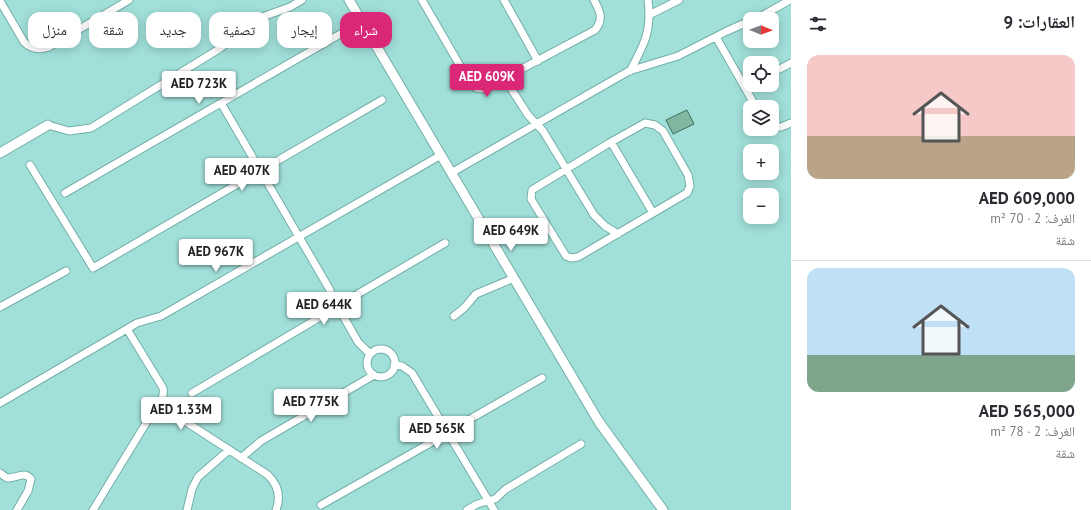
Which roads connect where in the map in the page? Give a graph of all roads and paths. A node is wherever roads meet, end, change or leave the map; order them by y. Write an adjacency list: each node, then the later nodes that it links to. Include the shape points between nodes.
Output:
1 (129, 0): 10 (street, via 42,49 24,42)
2 (302, 0): 26 (street, via 262,17 219,49 91,128 69,131)
3 (349, 0): 30 (street)
4 (422, 0): 20 (street, via 472,86 484,89)
5 (504, 0): 16 (street)
6 (594, 0): 16 (street, via 601,15 600,23 595,30)
7 (648, 0): 12 (street)
8 (679, 0): 12 (street)
9 (790, 0): 11 (street)
10 (0, 1)
11 (769, 12)
12 (650, 15): 19 (street, via 646,40)
13 (743, 25): 15 (street)
14 (340, 34): 23 (street)
15 (716, 37): 19 (street, via 672,58); 21 (street)
16 (538, 61): 20 (street)
17 (791, 63): 18 (street)
18 (779, 69)
19 (629, 71): 25 (street)
20 (505, 79): 25 (street)
21 (743, 79)
22 (382, 100): 33 (street)
23 (221, 103): 33 (street); 35 (street)
24 (791, 123): 27 (street)
25 (536, 124): 32 (street); 34 (street)
26 (48, 125): 29 (street)
27 (779, 128)
28 (611, 142): 32 (street); 36 (street); 36 (street, via 645,124 655,125 663,131 688,175 690,186 684,196)
29 (0, 153)
30 (441, 155): 34 (street); 38 (street)
31 (30, 165): 33 (street, via 94,268)
32 (566, 168): 37 (street, via 594,215); 37 (street, via 534,188 531,196 564,254 572,258 578,257)
33 (260, 170): 38 (street)
34 (451, 173): 41 (street)
35 (65, 193)
36 (653, 213): 37 (street)
37 (618, 234)
38 (299, 236): 43 (street, via 330,290 332,304); 45 (street, via 161,316 140,321)
39 (445, 243): 43 (street)
40 (66, 271): 42 (street)
41 (514, 278): 44 (street, via 476,294); 66 (street, via 599,422)
42 (0, 308)
43 (336, 309): 46 (street, via 342,314 358,342); 50 (street)
44 (454, 316)
45 (127, 328): 51 (street); 52 (street, via 163,388)
46 (370, 354): 47 (street, via 379,349 386,350 394,358); 48 (street, via 367,364)
47 (394, 365): 48 (street, via 387,375); 53 (street, via 402,366 412,373)
48 (374, 375): 56 (street, via 261,441)
49 (542, 378): 53 (street)
50 (192, 393)
51 (0, 403)
52 (161, 405): 55 (street); 61 (street, via 151,415)
53 (449, 433): 58 (street); 59 (street)
54 (581, 444): 58 (street, via 506,489)
55 (229, 450): 56 (street); 62 (street, via 198,477)
56 (241, 458): 63 (street, via 268,475 276,484 279,499)
57 (0, 473): 60 (street, via 7,478 24,474 31,479 28,491)
58 (490, 502): 64 (street, via 477,504); 65 (street)
59 (321, 506)
60 (16, 510)
61 (95, 510)
62 (187, 510)
63 (276, 510)
64 (467, 510)
65 (494, 510)
66 (663, 510)

